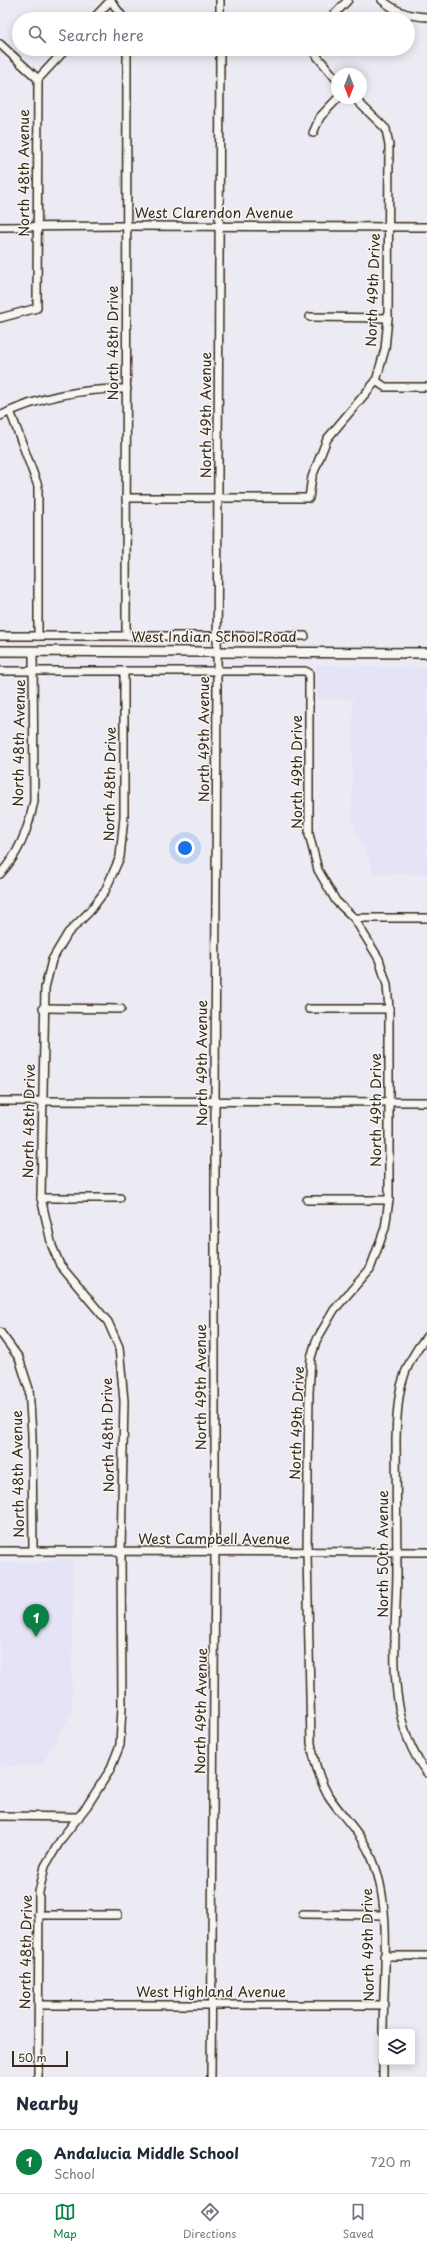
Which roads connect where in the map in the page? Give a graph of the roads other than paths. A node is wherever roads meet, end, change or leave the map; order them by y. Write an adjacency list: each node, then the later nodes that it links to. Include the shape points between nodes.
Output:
1 (111, 0): 5 (street); 6 (street)
2 (220, 0): 7 (street)
3 (348, 0): 8 (street)
4 (382, 0): 9 (street)
5 (100, 12)
6 (119, 12)
7 (220, 12)
8 (337, 12)
9 (400, 12)
10 (415, 15): 11 (street)
11 (427, 17)
12 (0, 44): 13 (street)
13 (12, 55)
14 (13, 56): 20 (street)
15 (59, 56): 20 (street)
16 (126, 56): 24 (street, North 48th Drive)
17 (220, 56): 25 (street, North 49th Avenue)
18 (317, 56): 19 (street)
19 (331, 73)
20 (38, 79): 27 (street, North 48th Avenue)
21 (332, 104): 23 (street, via 320,117)
22 (360, 104): 29 (street, North 49th Drive, via 386,129 389,146)
23 (313, 132)
24 (126, 226): 25 (street, West Clarendon Avenue); 27 (street, West Clarendon Avenue); 35 (street, North 48th Drive)
25 (220, 226): 29 (street, West Clarendon Avenue); 39 (street, North 49th Avenue)
26 (0, 227): 27 (street, West Clarendon Avenue)
27 (37, 227): 30 (street, North 48th Avenue, via 37,308)
28 (427, 227): 29 (street, West Clarendon Avenue)
29 (389, 228): 32 (street, North 49th Drive)
30 (0, 318)
31 (310, 318): 32 (street)
32 (388, 318): 33 (street, North 49th Drive, via 385,349)
33 (376, 381): 34 (street, via 389,387); 39 (street, North 49th Drive, via 327,439 312,477 309,498)
34 (427, 387)
35 (127, 389): 36 (street, via 101,388); 38 (street, North 48th Drive)
36 (10, 411): 37 (street); 41 (street, via 38,486)
37 (0, 416)
38 (126, 498): 39 (street); 42 (street, North 48th Drive)
39 (218, 498): 43 (street, North 49th Avenue)
40 (0, 636): 41 (street, West Indian School Road)
41 (38, 636): 42 (street, West Indian School Road)
42 (126, 636): 43 (street, West Indian School Road)
43 (217, 636): 44 (street, West Indian School Road); 47 (street, North 49th Avenue)
44 (305, 636)
45 (0, 651): 46 (main road, West Indian School Road)
46 (33, 651): 47 (main road, West Indian School Road); 50 (street, North 48th Avenue)
47 (217, 651): 48 (main road, West Indian School Road); 52 (street, North 49th Avenue)
48 (427, 653)
49 (0, 671): 50 (street)
50 (33, 671): 51 (street); 53 (street, North 48th Avenue, via 34,801 29,825 8,866)
51 (124, 671): 52 (street); 56 (street, North 48th Drive, via 124,817 120,857 105,891 68,933 52,960 45,988)
52 (217, 671): 54 (street, North 49th Drive, via 309,673 309,834 318,870 336,901); 62 (street, North 49th Avenue)
53 (0, 874)
54 (354, 918): 55 (street); 59 (street, North 49th Drive, via 379,959 387,985)
55 (427, 918)
56 (44, 1008): 57 (street); 61 (street, North 48th Drive)
57 (121, 1009)
58 (309, 1009): 59 (street)
59 (389, 1010): 63 (street, North 49th Drive)
60 (0, 1101): 61 (street)
61 (42, 1101): 62 (street); 65 (street, North 48th Drive)
62 (214, 1102): 63 (street); 74 (street, North 49th Avenue)
63 (388, 1102): 64 (street); 68 (street, North 49th Drive)
64 (427, 1102)
65 (41, 1198): 66 (street); 73 (street, North 48th Drive, via 52,1246 60,1265 108,1322 119,1347 124,1401)
66 (120, 1198)
67 (307, 1200): 68 (street)
68 (389, 1200): 75 (street, North 49th Drive, via 385,1228 370,1269 334,1310 316,1341 311,1358)
69 (0, 1332): 72 (street, North 48th Avenue, via 19,1358 29,1389 32,1434)
70 (427, 1336): 76 (street, North 50th Avenue, via 403,1374 397,1403)
71 (0, 1551): 72 (street, West Campbell Avenue)
72 (32, 1551): 73 (street, West Campbell Avenue)
73 (121, 1551): 74 (street, West Campbell Avenue); 80 (street, North 48th Drive, via 120,1745 110,1770)
74 (215, 1552): 75 (street, West Campbell Avenue); 88 (street, North 49th Avenue)
75 (307, 1552): 76 (street, West Campbell Avenue); 84 (street, North 49th Drive, via 309,1722 313,1756 328,1795 369,1851 382,1890)
76 (397, 1552): 77 (street, West Campbell Avenue); 78 (street, North 50th Avenue, via 396,1694 406,1736 417,1760)
77 (427, 1552)
78 (427, 1773)
79 (0, 1816): 80 (street)
80 (79, 1817): 82 (street, North 48th Drive, via 45,1866 39,1892)
81 (303, 1914): 84 (street)
82 (38, 1915): 83 (street); 87 (street, North 48th Drive)
83 (118, 1915)
84 (384, 1915): 85 (street, North 49th Drive)
85 (384, 1956): 86 (street); 89 (street, North 49th Drive)
86 (427, 1956)
87 (39, 2004): 88 (street, West Highland Avenue); 92 (street, North 48th Drive)
88 (210, 2005): 89 (street, West Highland Avenue); 93 (street, North 49th Avenue)
89 (383, 2005): 90 (street, North 49th Drive)
90 (383, 2029)
91 (383, 2065): 94 (street)
92 (38, 2077)
93 (211, 2077)
94 (383, 2077)

